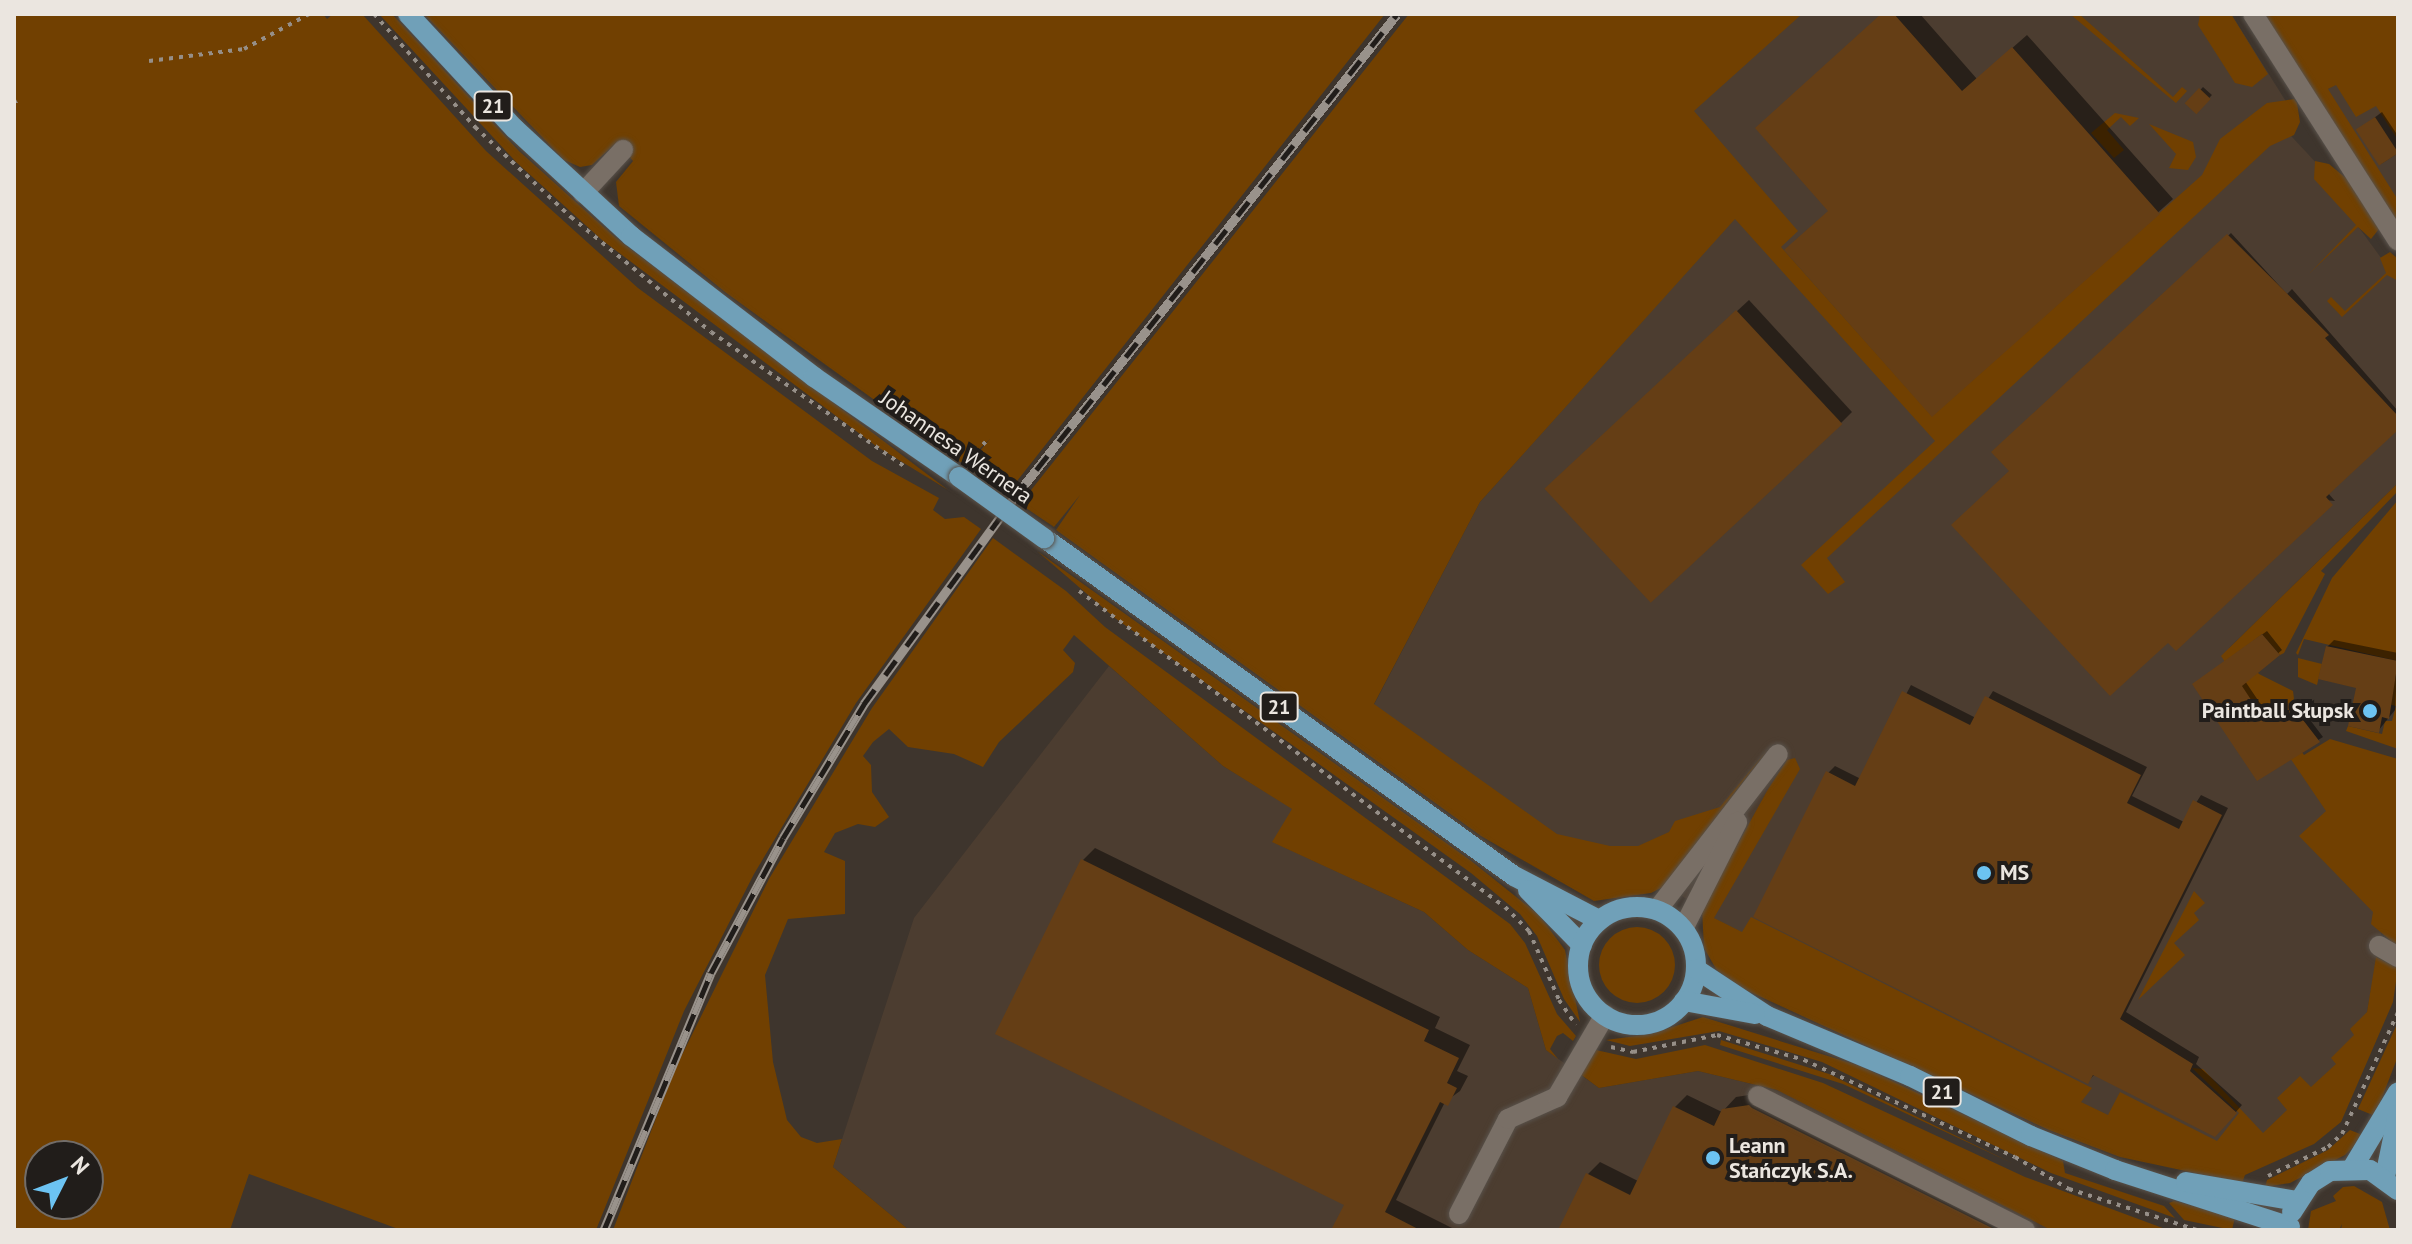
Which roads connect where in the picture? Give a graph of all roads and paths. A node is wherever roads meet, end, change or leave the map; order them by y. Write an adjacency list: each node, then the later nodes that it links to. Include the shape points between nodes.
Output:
1 (309, 14): 4 (path, via 244,49)
2 (408, 14): 8 (main road, Johannesa Wernera / 21, via 485,99)
3 (2253, 14): 9 (street)
4 (149, 61)
5 (14, 100): 6 (path)
6 (18, 107)
7 (623, 150): 8 (street)
8 (583, 193): 11 (main road, Johannesa Wernera / 21, via 814,377)
9 (2398, 241)
10 (988, 439): 11 (path)
11 (962, 470): 15 (main road, Johannesa Wernera / 21, bridge, via 1044,538)
12 (1070, 583): 27 (path, via 1112,620 1505,907 1529,931 1559,1000)
13 (1778, 754): 14 (street)
14 (1750, 795): 16 (street); 18 (street)
15 (1514, 876): 17 (main road, Johannesa Wernera / 21); 19 (main road, Johannesa Wernera / 21)
16 (1657, 910): 17 (main road, via 1628,907); 18 (main road)
17 (1599, 920): 19 (main road)
18 (1683, 929): 22 (main road)
19 (1582, 945): 25 (main road, via 1581,984)
20 (2379, 946): 21 (street)
21 (2398, 957)
22 (1696, 969): 23 (main road); 26 (main road, 21)
23 (1684, 1001): 25 (main road, via 1656,1022 1621,1023); 26 (main road, 21)
24 (2398, 1012): 34 (path, via 2342,1134)
25 (1605, 1015): 37 (street, via 1557,1097 1508,1119)
26 (1767, 1016): 33 (main road, 21)
27 (1580, 1028)
28 (1604, 1044): 40 (path, via 1633,1052 1717,1035 1804,1060 2015,1157 2069,1189)
29 (2398, 1092): 32 (main road)
30 (1758, 1096): 39 (street)
31 (2398, 1114): 35 (main road)
32 (2353, 1167): 35 (main road); 36 (main road, via 2330,1171)
33 (2115, 1170): 36 (main road, 21); 38 (main road, 21)
34 (2262, 1181)
35 (2391, 1183)
36 (2297, 1201): 38 (main road)
37 (1459, 1214)
38 (2290, 1228)
39 (2025, 1230)
40 (2197, 1230)

